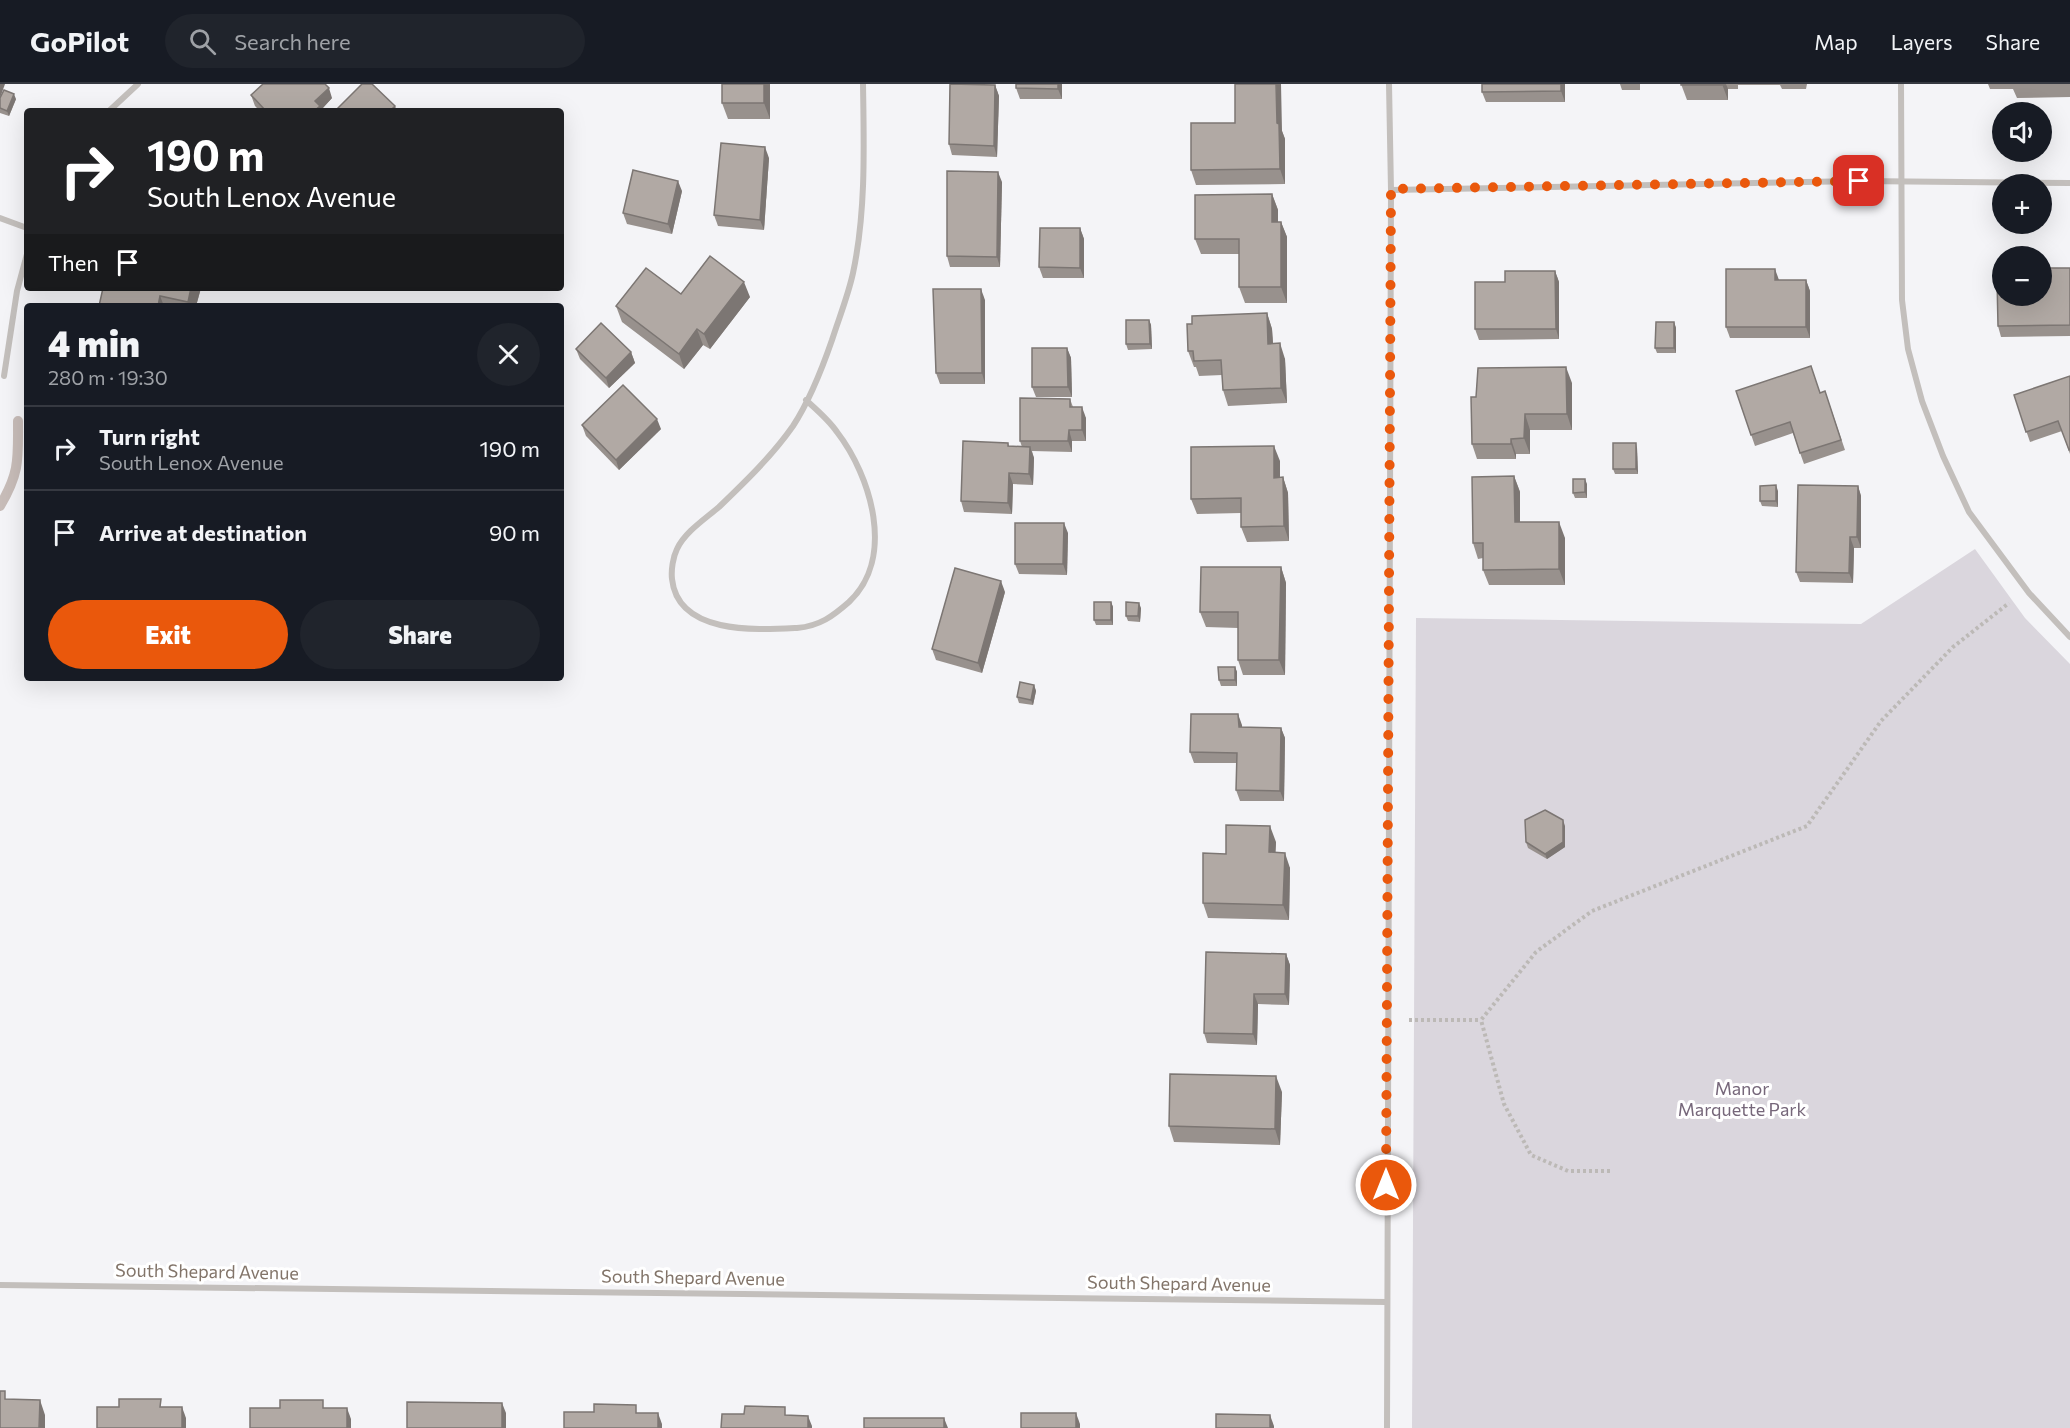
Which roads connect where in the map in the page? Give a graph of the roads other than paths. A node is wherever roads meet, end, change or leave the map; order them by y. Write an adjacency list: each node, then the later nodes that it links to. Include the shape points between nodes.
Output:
1 (138, 84): 5 (street)
2 (863, 84): 13 (street, via 861,221 853,273 822,368)
3 (1389, 84): 8 (street)
4 (1901, 84): 6 (street)
5 (112, 108)
6 (1901, 181): 7 (street); 8 (street); 14 (street, via 1902,300 1908,349 1922,401 1969,512 2029,593)
7 (2070, 183)
8 (1391, 189): 16 (street)
9 (0, 218): 10 (street)
10 (24, 227)
11 (24, 264): 12 (street, via 16,291)
12 (4, 376)
13 (807, 400): 13 (street, via 771,453 677,549 671,578 676,596 688,611 707,621 768,630 807,627 830,619 855,596 873,564 875,531 868,494 837,432)
14 (2070, 637)
15 (0, 1285): 16 (street, South Shepard Avenue)
16 (1386, 1302): 17 (street)
17 (1387, 1428)

